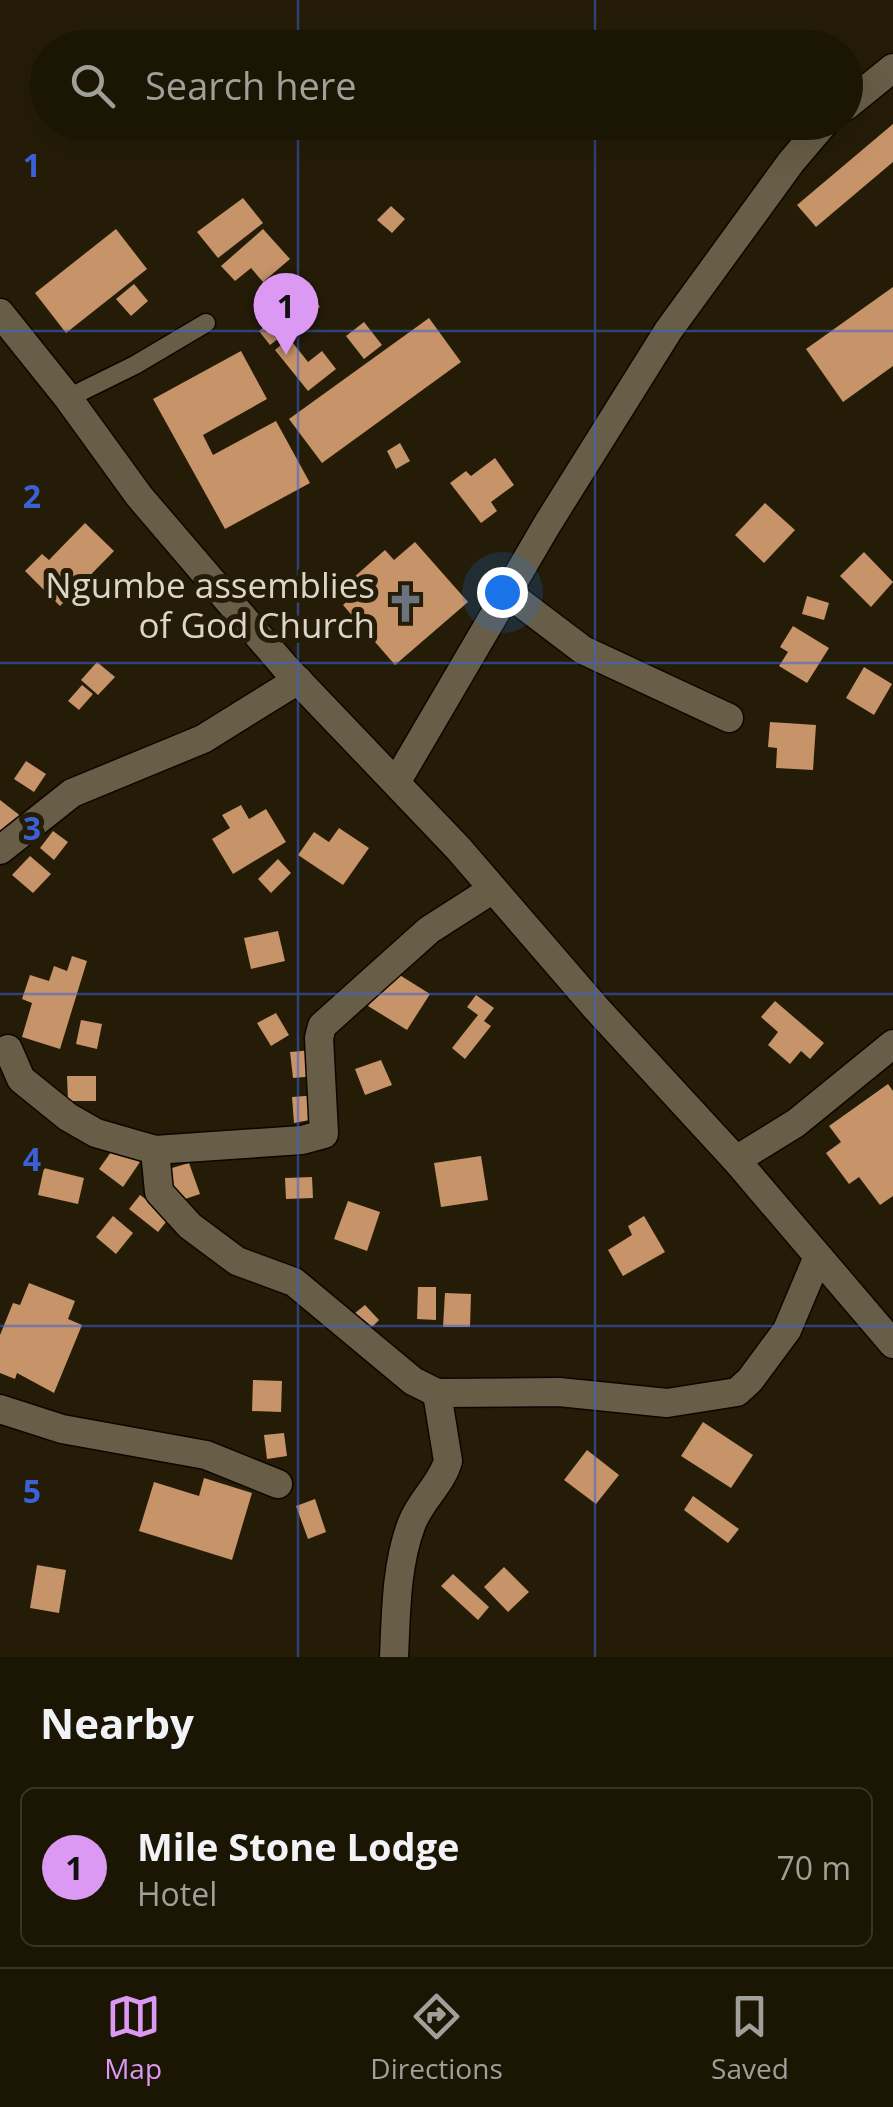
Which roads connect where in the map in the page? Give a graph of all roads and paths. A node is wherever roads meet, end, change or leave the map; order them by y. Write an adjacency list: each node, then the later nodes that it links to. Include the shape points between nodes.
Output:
1 (893, 68): 2 (street)
2 (863, 92)
3 (810, 140): 7 (street, via 668,331)
4 (0, 313): 6 (street)
5 (206, 324): 6 (lane)
6 (68, 398): 8 (street, via 139,496)
7 (509, 594): 9 (street, via 583,650); 10 (street)
8 (298, 680): 10 (street); 11 (street, via 203,738 72,793)
9 (730, 718)
10 (397, 780): 12 (street)
11 (0, 850)
12 (493, 889): 15 (street, via 429,930 322,1026 324,1134); 16 (street)
13 (893, 1044): 16 (street, via 796,1123)
14 (8, 1049): 15 (street, via 21,1079 68,1117 96,1133)
15 (155, 1150): 19 (street, via 159,1192 190,1226 237,1261 294,1282 413,1381)
16 (736, 1160): 17 (street)
17 (817, 1258): 18 (street); 19 (street, via 787,1330 737,1392 667,1403 559,1392)
18 (893, 1344)
19 (437, 1393): 22 (street, via 448,1461 407,1537)
20 (0, 1409): 21 (street, via 62,1429 206,1456)
21 (278, 1484)
22 (394, 1657)

